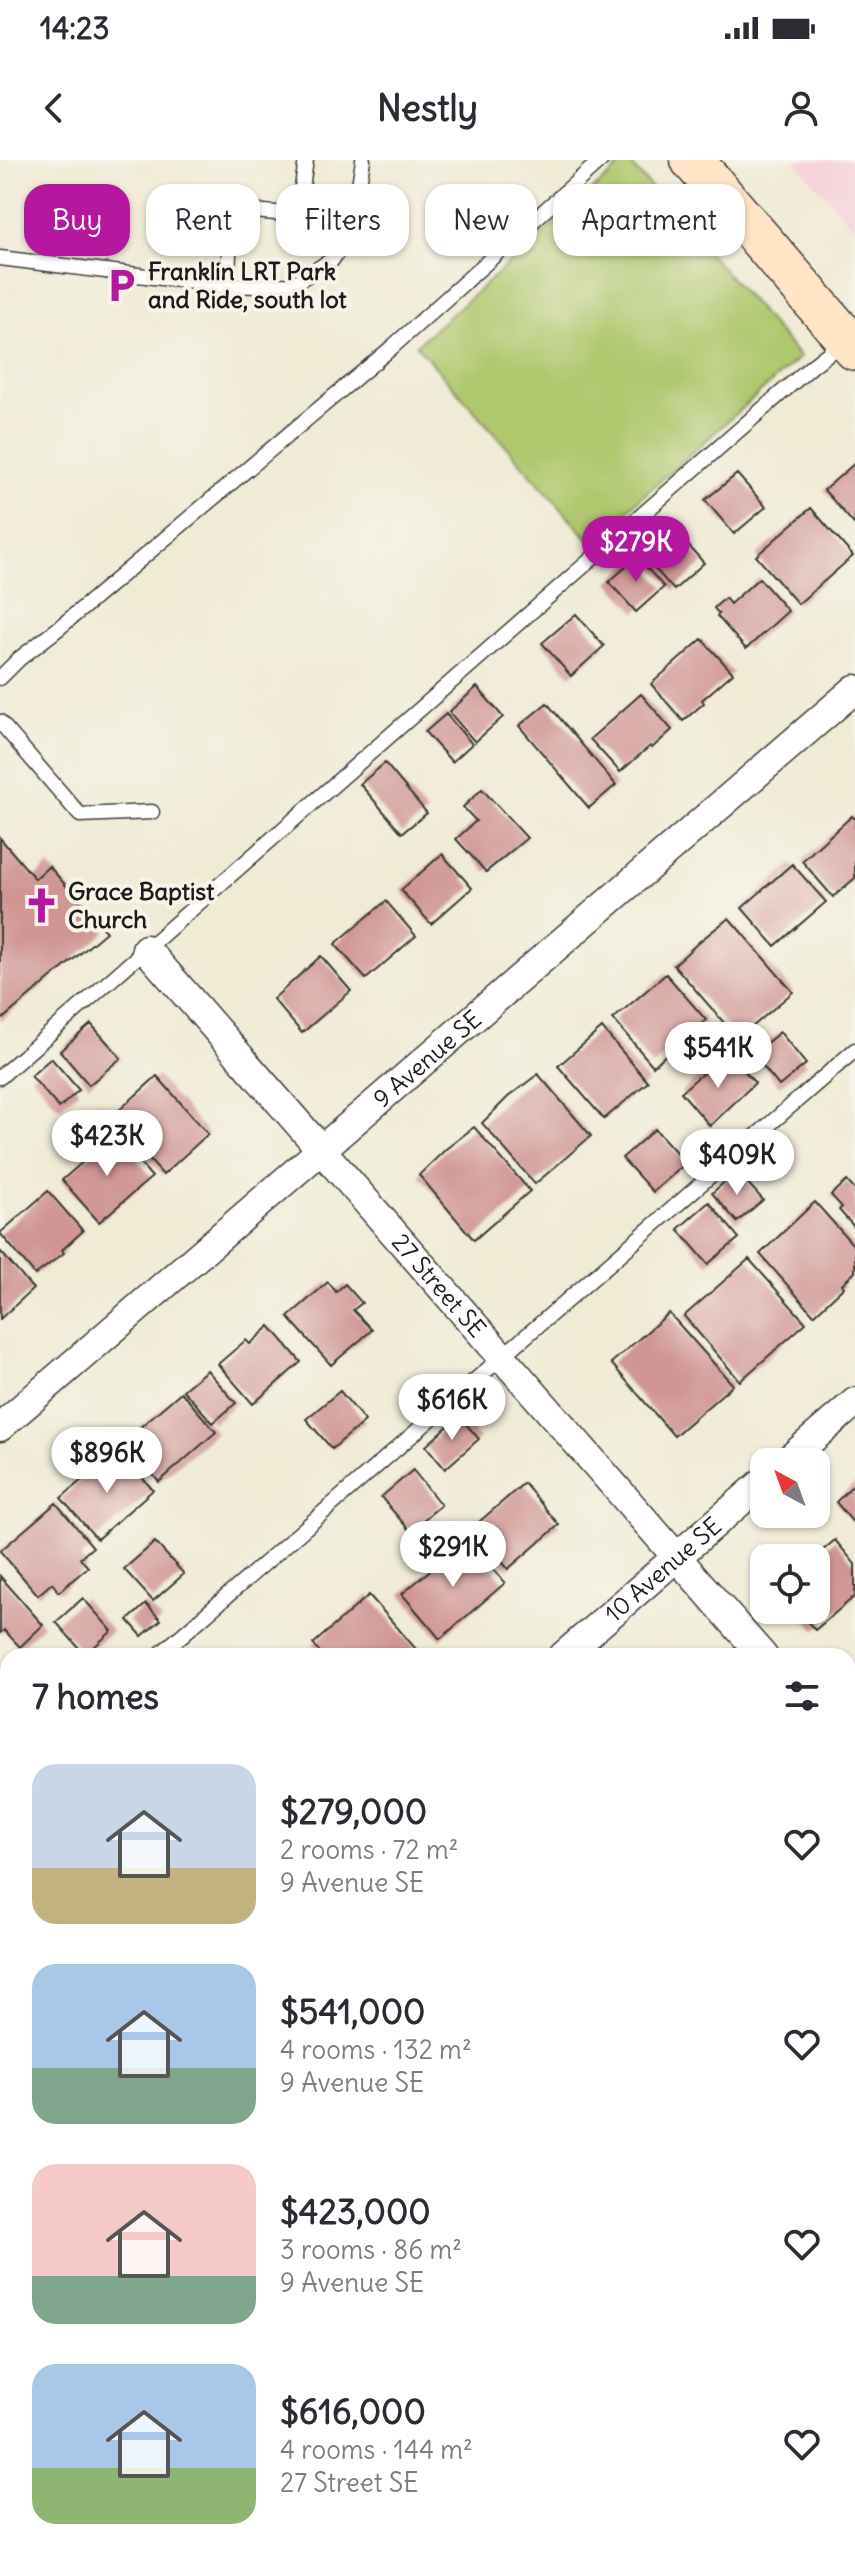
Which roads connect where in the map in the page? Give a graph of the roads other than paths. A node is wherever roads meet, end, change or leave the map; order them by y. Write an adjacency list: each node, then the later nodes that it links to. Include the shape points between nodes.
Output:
1 (306, 160): 6 (lane, via 298,215 232,209)
2 (363, 160): 6 (lane, via 347,237 332,260 291,285)
3 (601, 160): 8 (lane, via 390,349)
4 (692, 160): 7 (street)
5 (0, 258): 6 (lane)
6 (227, 286)
7 (851, 344): 12 (lane, via 812,366)
8 (0, 678)
9 (855, 689): 15 (street, 9 Avenue SE)
10 (0, 722): 11 (lane, via 80,815)
11 (152, 812)
12 (146, 949): 14 (lane); 15 (street, 27 Street SE)
13 (855, 1050): 16 (lane)
14 (0, 1077)
15 (321, 1149): 16 (street, 27 Street SE); 18 (street, 9 Avenue SE)
16 (503, 1356): 21 (street, 27 Street SE); 22 (lane)
17 (855, 1402): 19 (street)
18 (0, 1427)
19 (802, 1448)
20 (750, 1493): 21 (street, 10 Avenue SE)
21 (676, 1558): 23 (street, 10 Avenue SE); 24 (street, 27 Street SE)
22 (167, 1648)
23 (572, 1648)
24 (756, 1648)

